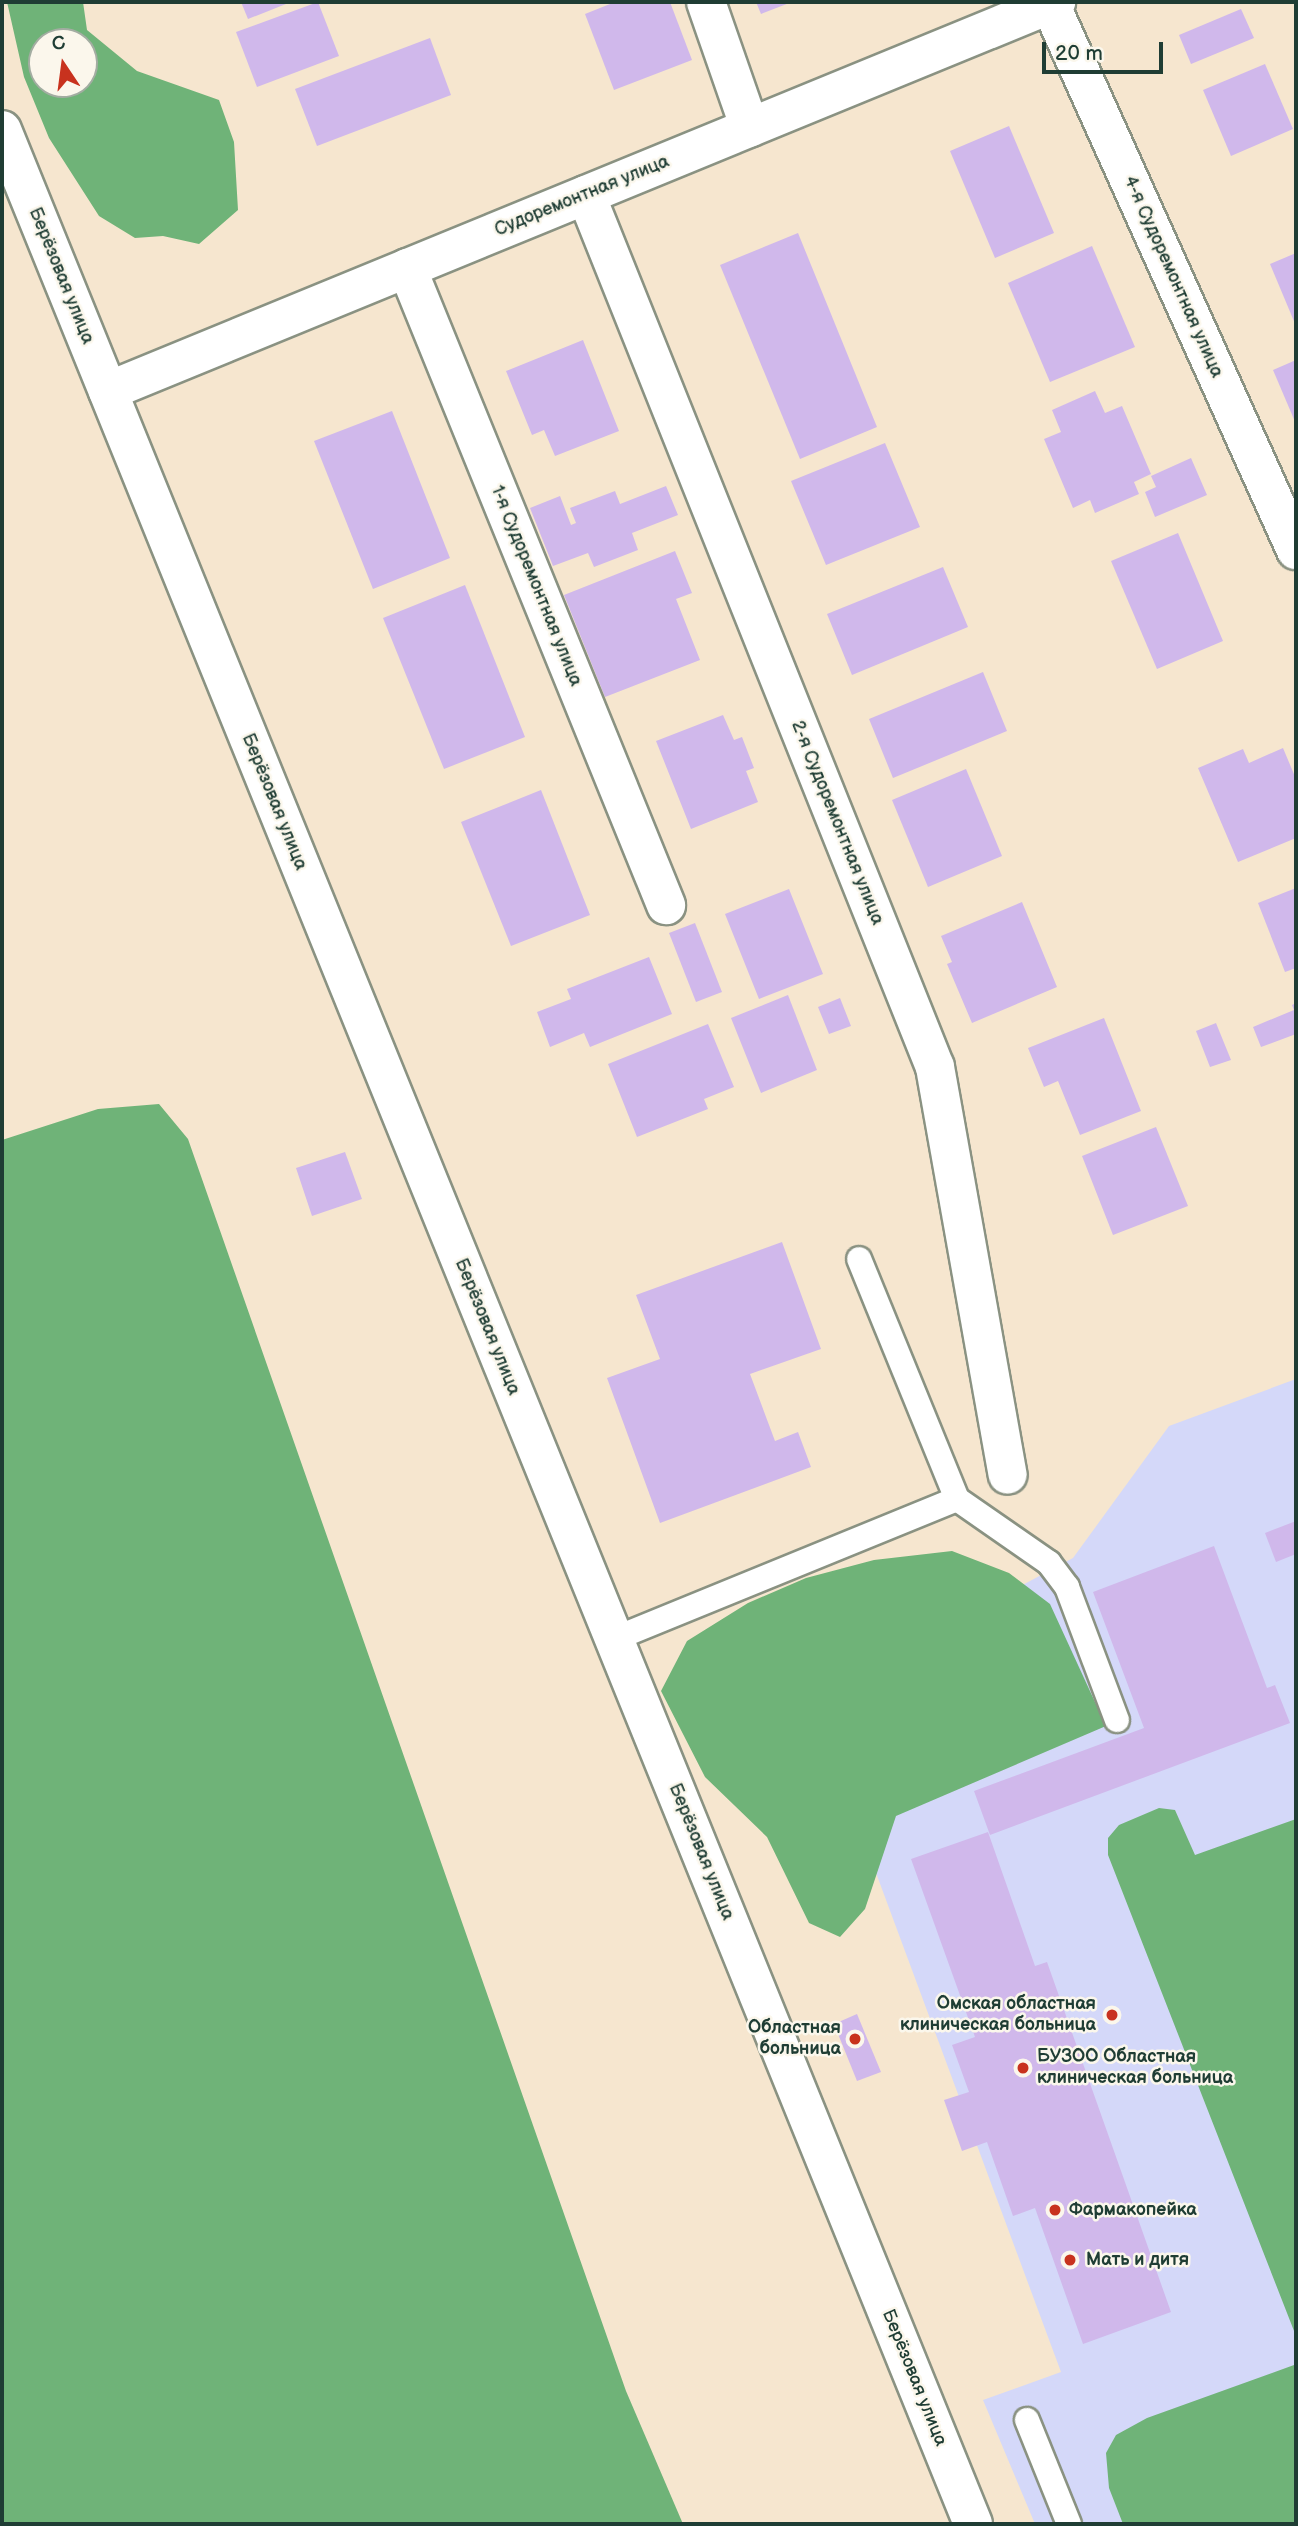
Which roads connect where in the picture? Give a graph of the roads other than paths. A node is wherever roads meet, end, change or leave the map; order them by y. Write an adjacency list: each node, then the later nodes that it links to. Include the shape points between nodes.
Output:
1 (706, 2): 3 (street)
2 (1053, 3): 3 (street, Судоремонтная улица); 8 (street, 4-я Судоремонтная улица)
3 (750, 128): 5 (street, Судоремонтная улица)
4 (2, 130): 7 (street, Берёзовая улица)
5 (586, 195): 6 (street, Судоремонтная улица); 11 (street, 2-я Судоремонтная улица, via 935,1068)
6 (407, 268): 7 (street, Судоремонтная улица); 9 (street, 1-я Судоремонтная улица)
7 (108, 391): 13 (street, Берёзовая улица)
8 (1296, 551)
9 (666, 905)
10 (859, 1259): 12 (lane)
11 (1008, 1475)
12 (957, 1499): 13 (lane); 14 (lane, via 1049,1563 1067,1587)
13 (614, 1639): 16 (street, Берёзовая улица)
14 (1116, 1720)
15 (1027, 2420): 17 (lane)
16 (973, 2524)
17 (1069, 2524)

